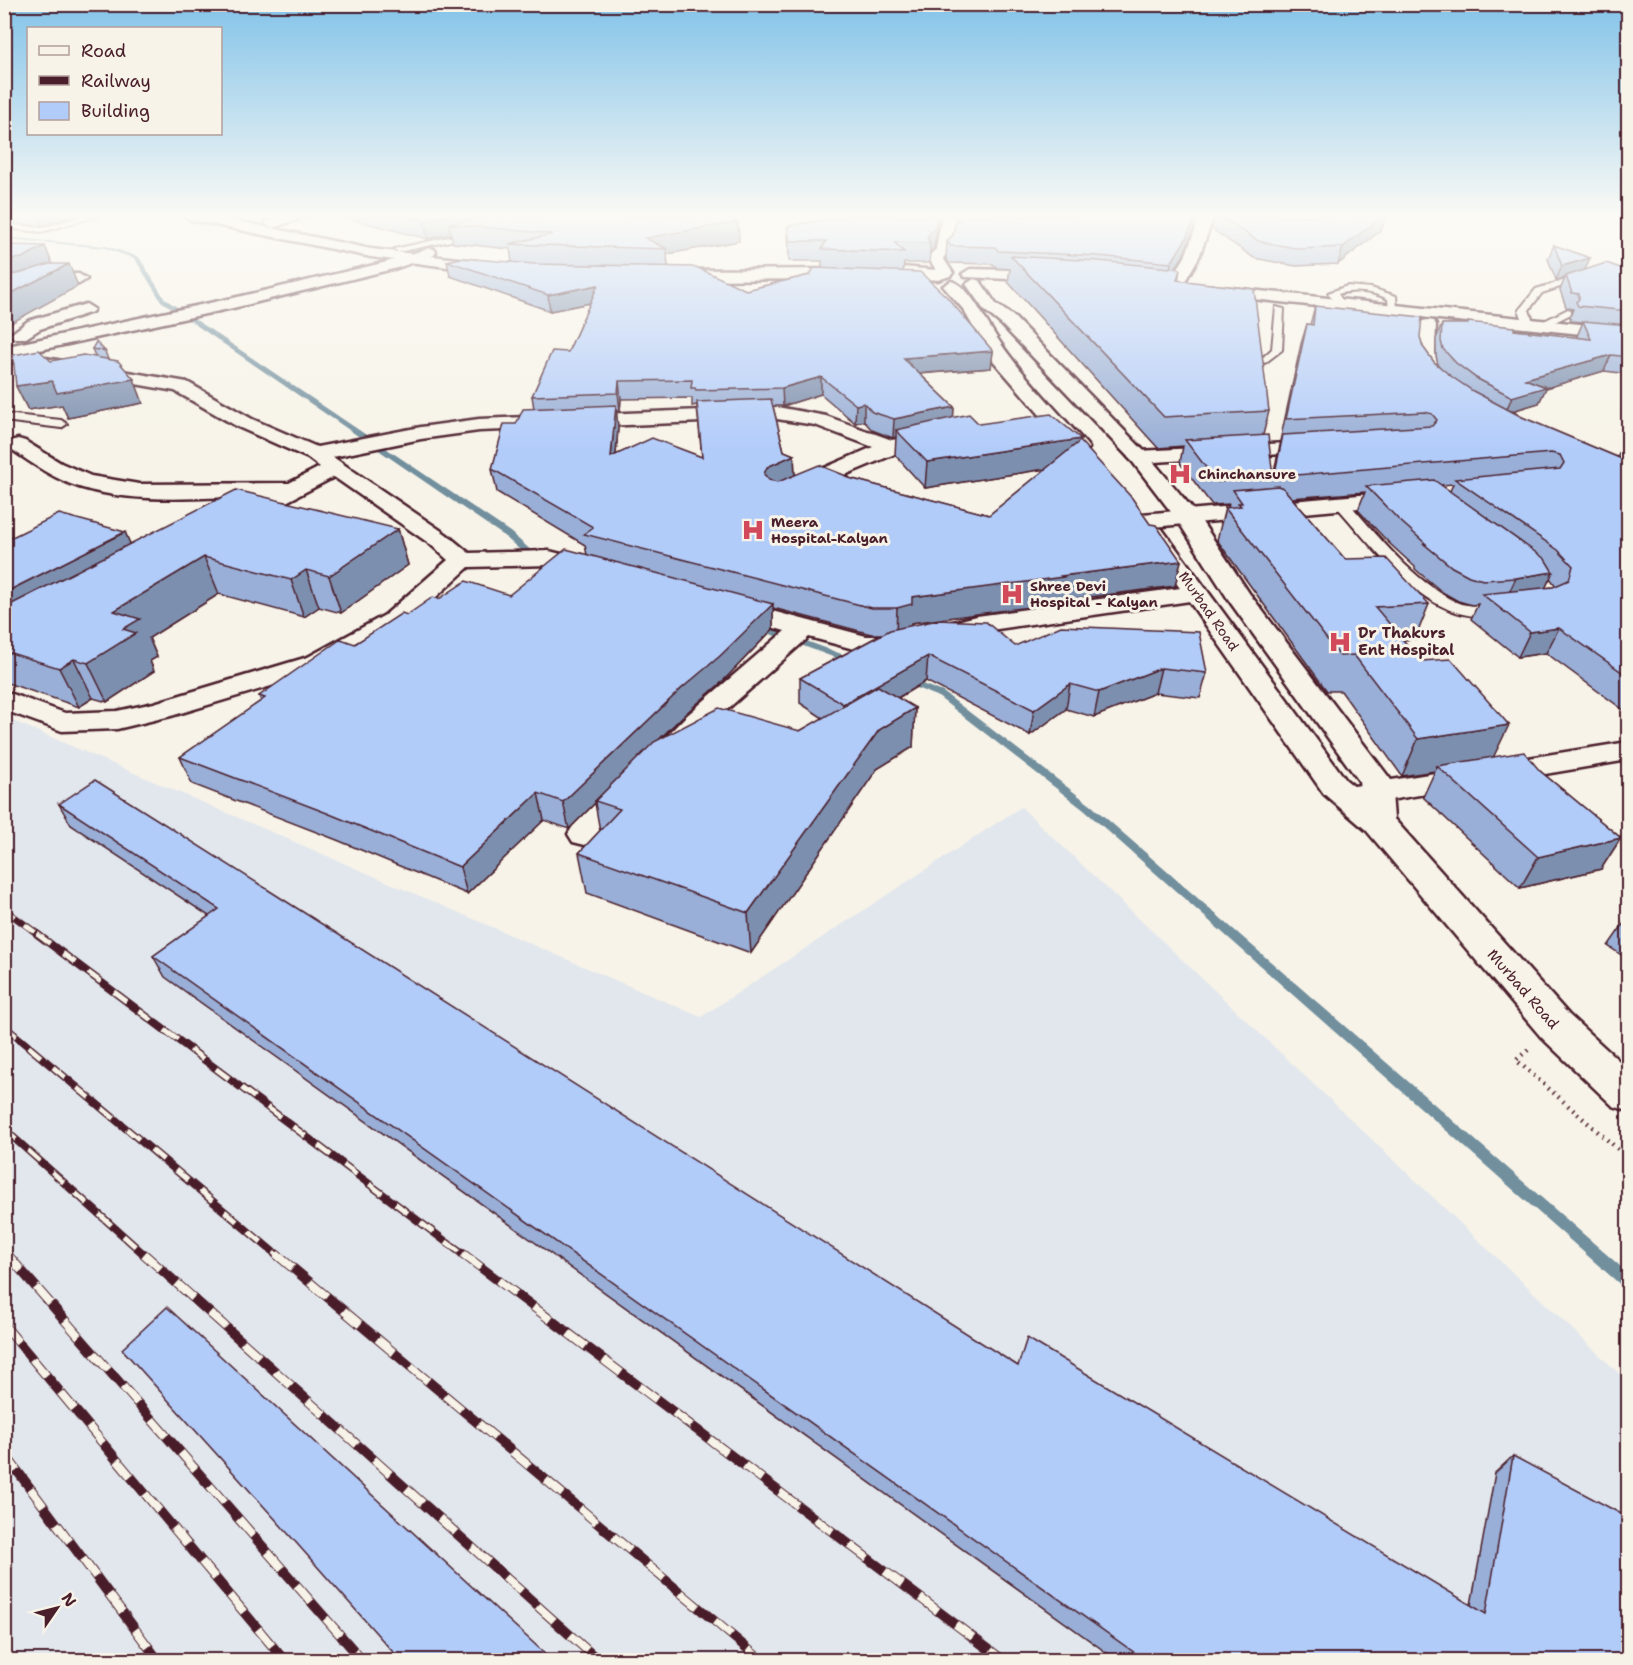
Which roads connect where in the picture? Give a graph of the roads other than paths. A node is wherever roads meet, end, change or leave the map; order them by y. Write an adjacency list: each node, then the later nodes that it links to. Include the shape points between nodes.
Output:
1 (271, 294): 15 (street)
2 (964, 294): 26 (street, via 996,353 1040,418)
3 (976, 294): 24 (street, Murbad Road, via 1007,320)
4 (1184, 294): 8 (street)
5 (1191, 294): 11 (street, via 1339,303)
6 (1537, 294): 11 (lane, via 1524,309)
7 (86, 309): 10 (street, via 27,329)
8 (1279, 309): 12 (street); 16 (lane, via 1277,350)
9 (1568, 312): 11 (lane)
10 (4, 324)
11 (1535, 324): 13 (street)
12 (1428, 325): 14 (street); 17 (street, via 1428,368 1441,385)
13 (1629, 334)
14 (1629, 346)
15 (4, 354): 25 (street, via 180,386 245,423)
16 (1265, 360)
17 (1459, 398)
18 (4, 417): 19 (lane)
19 (61, 424)
20 (921, 440): 23 (street)
21 (18, 445): 27 (street, via 53,468 86,482 139,491)
22 (1347, 446): 24 (street)
23 (891, 447): 25 (street, via 819,420 777,413 479,425 350,446); 29 (street)
24 (1139, 457): 31 (street, Murbad Road)
25 (325, 461): 27 (street); 33 (street)
26 (1092, 464)
27 (295, 489): 32 (street)
28 (1428, 496): 30 (street)
29 (778, 497)
30 (1342, 504): 31 (street); 37 (lane, via 1427,592 1448,605 1470,612)
31 (1188, 518): 35 (street, Murbad Road, via 1135,513 1162,543); 43 (street, Murbad Road, via 1239,597 1375,780)
32 (210, 533)
33 (463, 560): 34 (street, via 549,558); 39 (street)
34 (625, 578)
35 (1195, 594): 40 (street, via 977,624 896,644 865,644); 43 (street, Murbad Road, via 1335,787)
36 (704, 600): 40 (street)
37 (1512, 608)
38 (365, 612): 39 (street)
39 (394, 621): 41 (street, via 318,663 117,720 62,722)
40 (804, 628): 44 (street, via 695,723)
41 (4, 700)
42 (1629, 751): 43 (street)
43 (1368, 804): 45 (street, Murbad Road, via 1555,1026)
44 (585, 834)
45 (1629, 1094)

